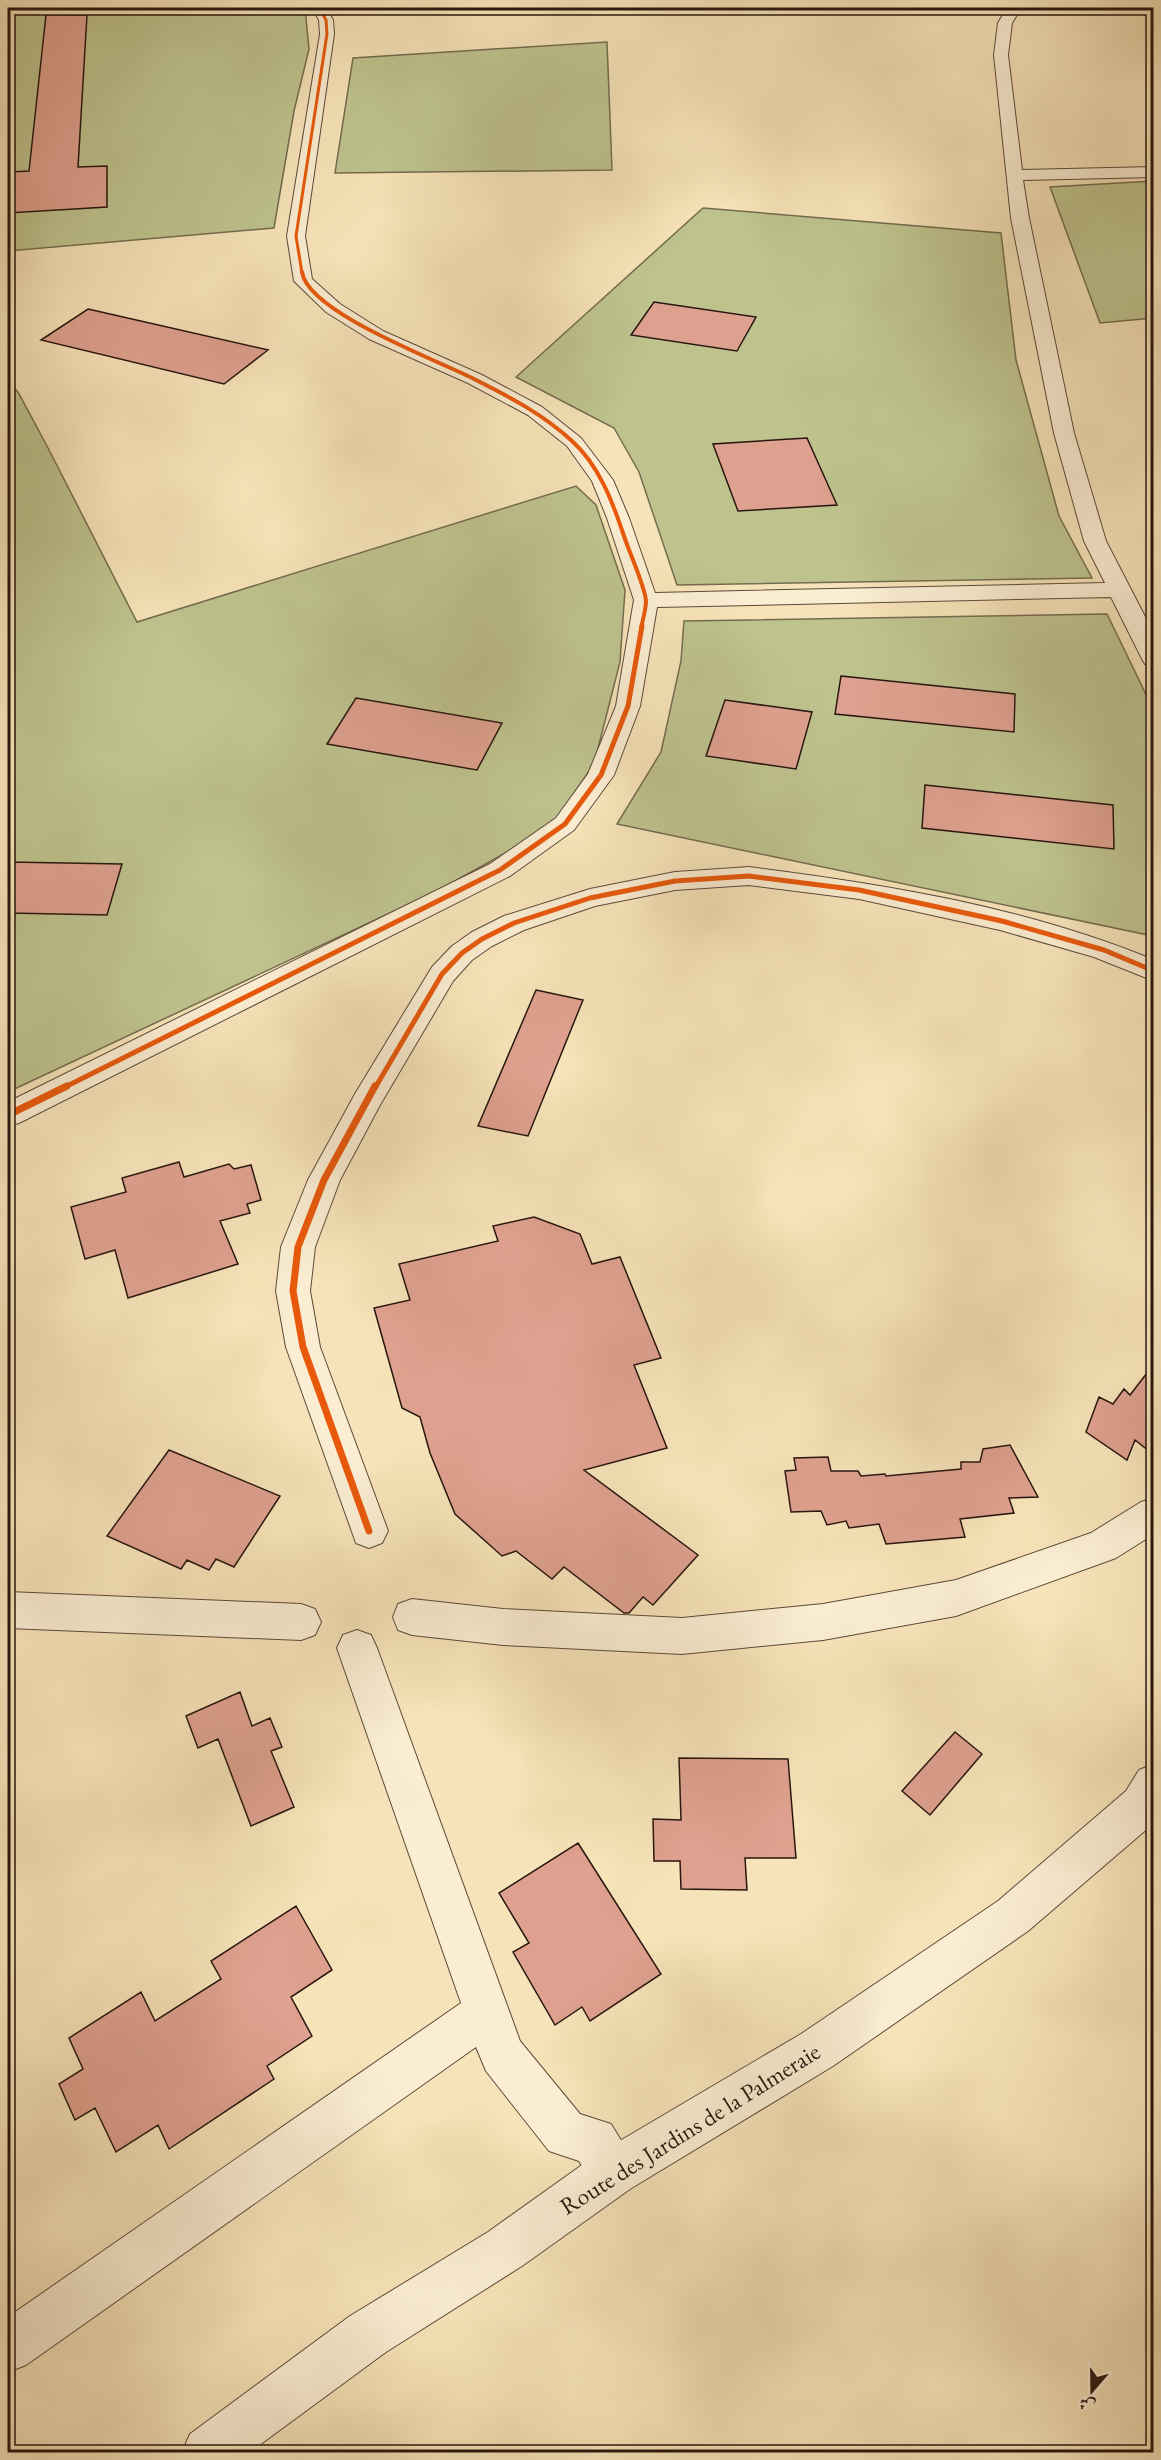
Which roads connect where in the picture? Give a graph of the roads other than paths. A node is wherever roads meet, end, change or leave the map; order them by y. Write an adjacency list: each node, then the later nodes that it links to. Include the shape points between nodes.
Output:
1 (319, 8): 6 (street, via 326,20 327,34 296,236 303,281 333,308 376,335 535,411 574,442 602,480)
2 (1014, 8): 4 (street, via 1005,23 1001,55)
3 (1154, 172): 4 (street)
4 (1014, 175): 5 (street, via 1064,432 1095,541)
5 (1118, 590): 6 (street); 7 (street)
6 (646, 600): 9 (street, via 628,706 601,775 565,824 490,875)
7 (1154, 659)
8 (1154, 971): 11 (street, via 1104,950 1002,921 859,890 749,876 675,881 590,898 541,913 482,939 462,953 442,974 366,1102 324,1180 298,1247 293,1291 303,1347)
9 (8, 1116)
10 (1154, 1514): 13 (street, via 1103,1546 956,1598 823,1622 682,1636 503,1627)
11 (369, 1532)
12 (8, 1610): 14 (street)
13 (412, 1617)
14 (301, 1622)
15 (357, 1648): 17 (street)
16 (1149, 1804): 18 (street, Route des Jardins de la Palmeraie, via 1013,1916 817,2050)
17 (487, 2012): 18 (street, via 502,2055 566,2134 594,2141); 19 (street)
18 (612, 2172): 20 (street, Route des Jardins de la Palmeraie, via 505,2249 368,2334)
19 (8, 2347)
20 (208, 2452)

